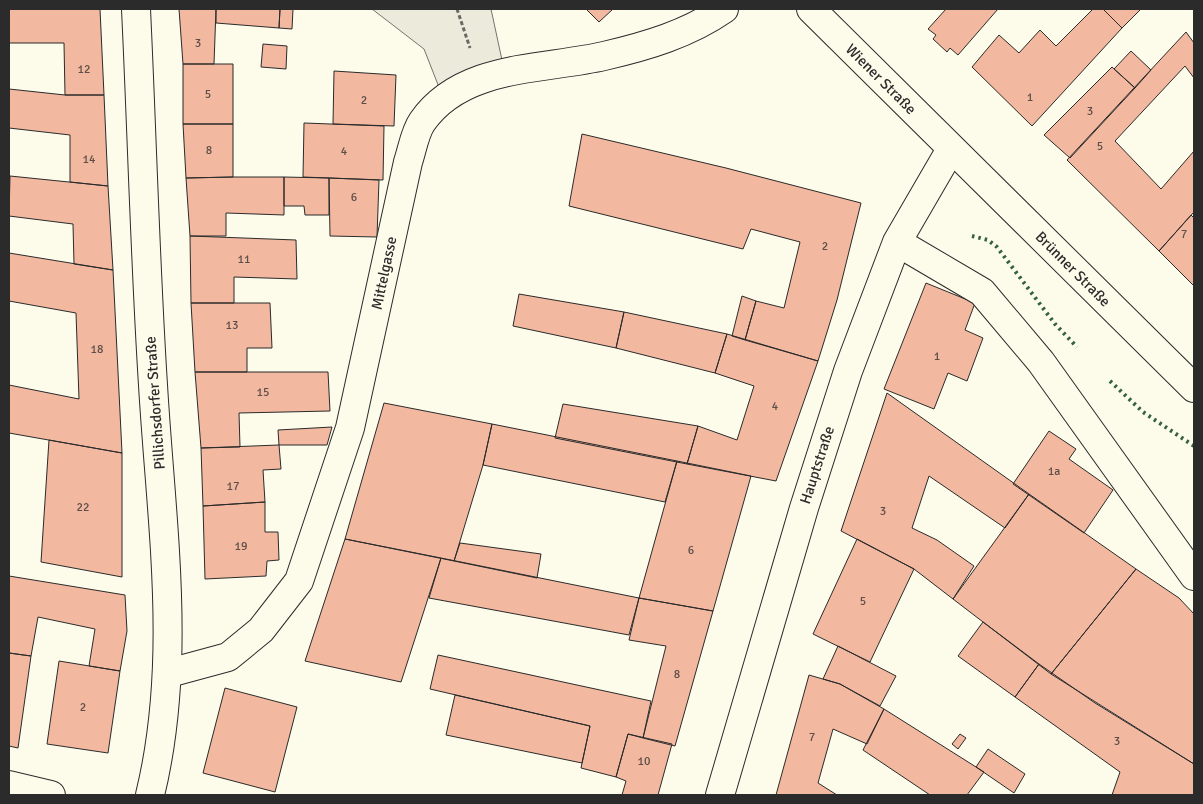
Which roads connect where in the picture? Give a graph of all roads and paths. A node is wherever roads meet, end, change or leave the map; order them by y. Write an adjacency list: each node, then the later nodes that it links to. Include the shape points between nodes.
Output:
1 (136, 9): 10 (street, Pillichsdorfer Straße)
2 (457, 9): 5 (path)
3 (724, 9): 5 (street, Mittelgasse, via 704,23 668,39 603,56 533,66)
4 (811, 9): 6 (street, Wiener Straße)
5 (480, 80): 10 (street, Mittelgasse, via 444,100 422,123 408,162 350,428 299,581 261,630 228,657)
6 (951, 149): 7 (street, Hauptstraße); 8 (street, Brünner Straße)
7 (896, 242): 9 (street, via 982,292 1041,362); 14 (street, Hauptstraße, via 848,371 806,499)
8 (1194, 388)
9 (1194, 576)
10 (169, 673): 12 (street, Pillichsdorfer Straße)
11 (9, 785): 13 (street)
12 (156, 794)
13 (51, 795)
14 (720, 795)

